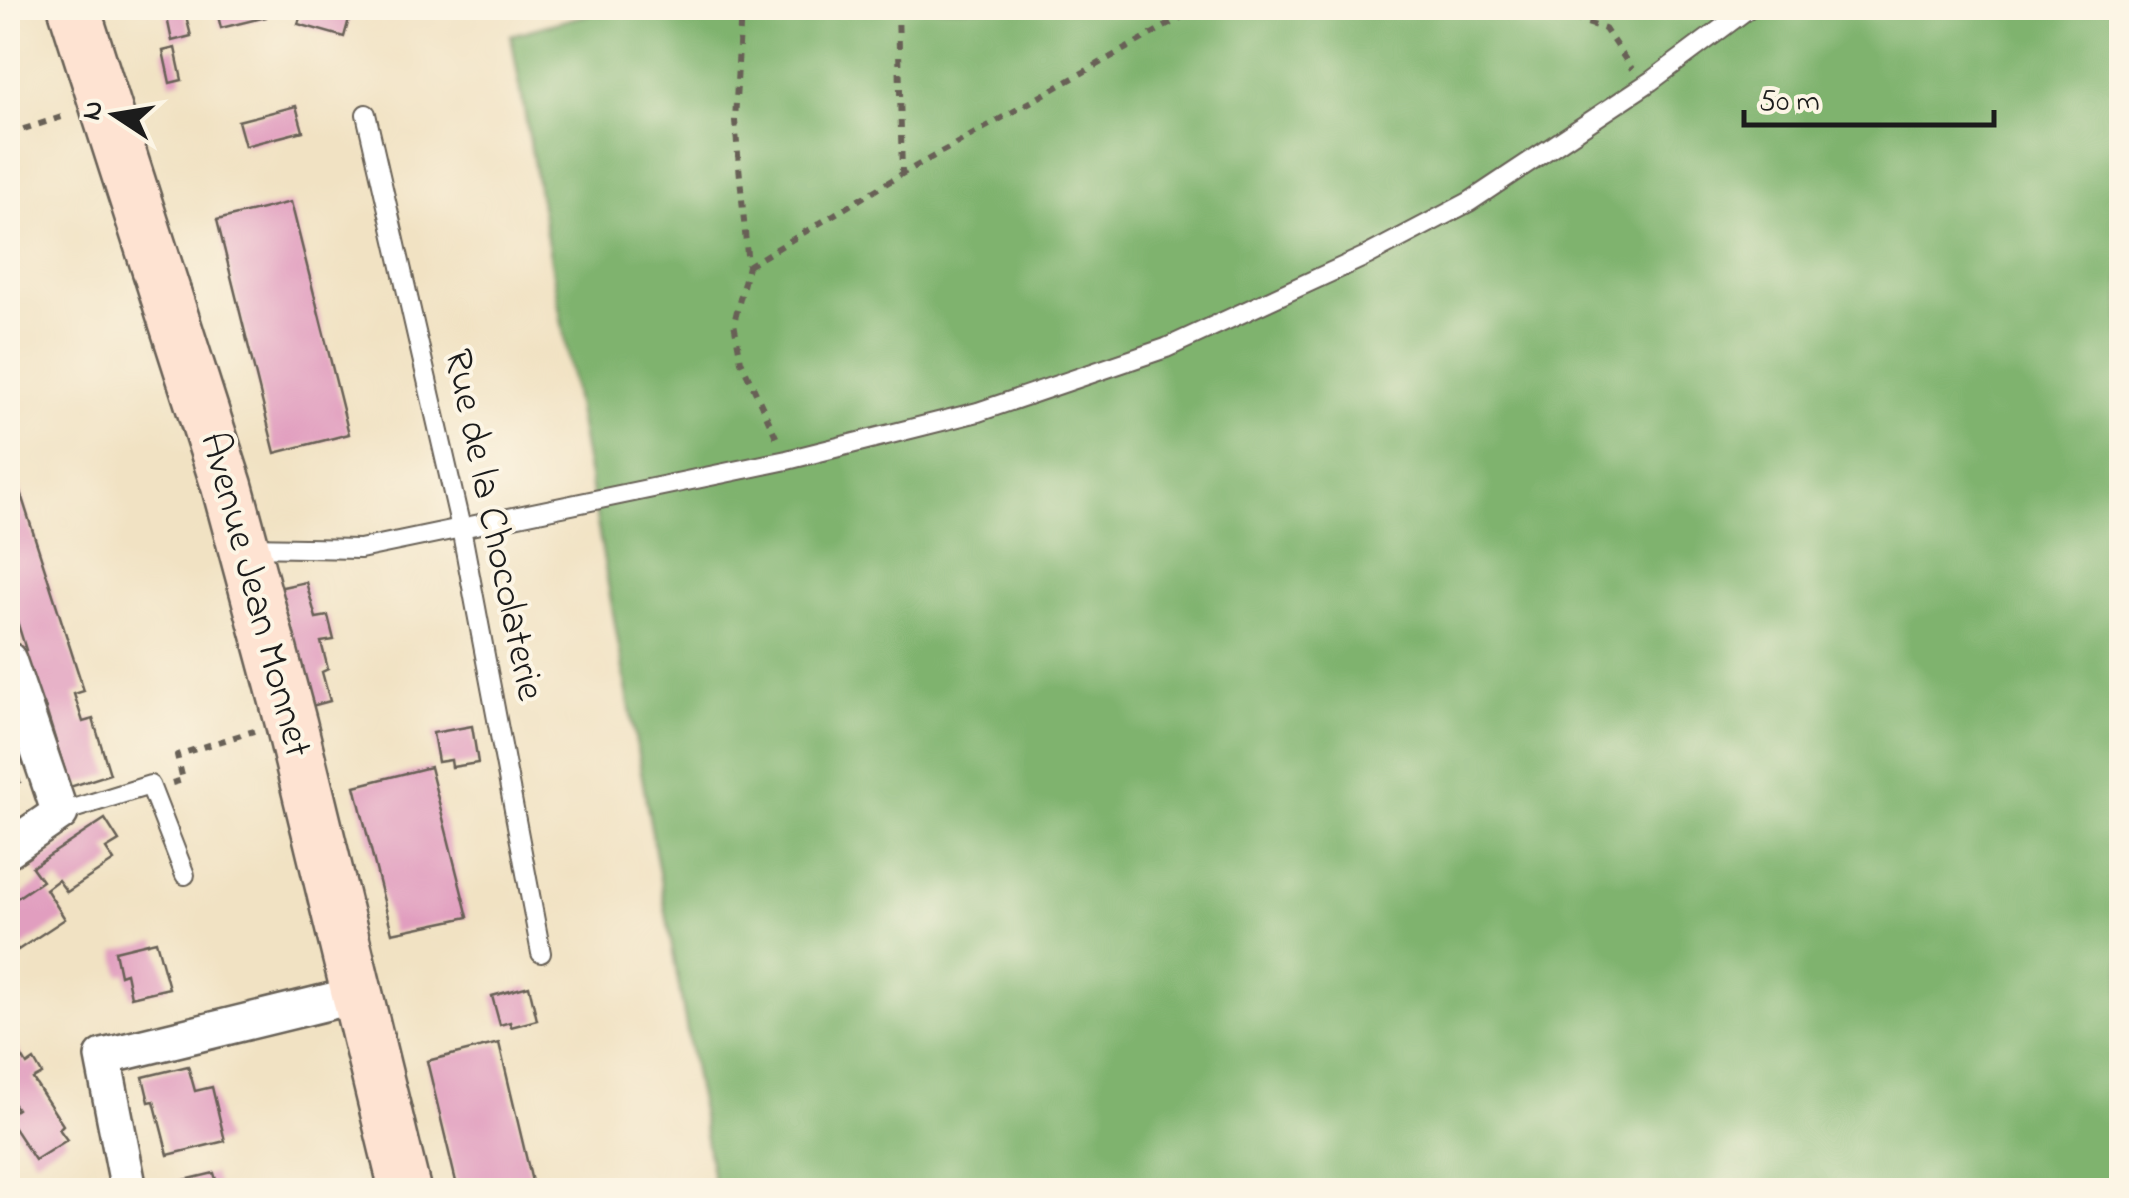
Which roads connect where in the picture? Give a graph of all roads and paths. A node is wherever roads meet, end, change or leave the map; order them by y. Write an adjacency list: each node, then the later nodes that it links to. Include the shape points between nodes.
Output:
1 (74, 8): 17 (main road, Avenue Jean Monnet)
2 (741, 8): 14 (path, via 735,121)
3 (898, 8): 13 (path)
4 (1198, 8): 13 (path)
5 (1434, 8): 6 (path, via 1486,16)
6 (1494, 8)
7 (1542, 8): 9 (path, via 1604,29)
8 (1749, 8): 9 (lane)
9 (1644, 86): 15 (lane, via 1469,202 1166,348 978,412)
10 (72, 114): 12 (path)
11 (366, 114): 16 (lane, Rue de la Chocolaterie)
12 (8, 134)
13 (902, 174): 14 (path)
14 (748, 266): 15 (path, via 734,322 741,361)
15 (787, 460): 16 (lane)
16 (461, 528): 17 (lane, via 360,549); 24 (lane, Rue de la Chocolaterie)
17 (243, 548): 25 (main road, Avenue Jean Monnet)
18 (8, 660): 21 (street)
19 (254, 731): 20 (path, via 176,756 183,780)
20 (152, 790): 21 (lane, via 150,785); 23 (lane)
21 (60, 814): 22 (street)
22 (8, 848)
23 (184, 875)
24 (541, 953)
25 (356, 995): 26 (street, via 103,1058); 27 (main road, Avenue Jean Monnet)
26 (129, 1190)
27 (405, 1190)

